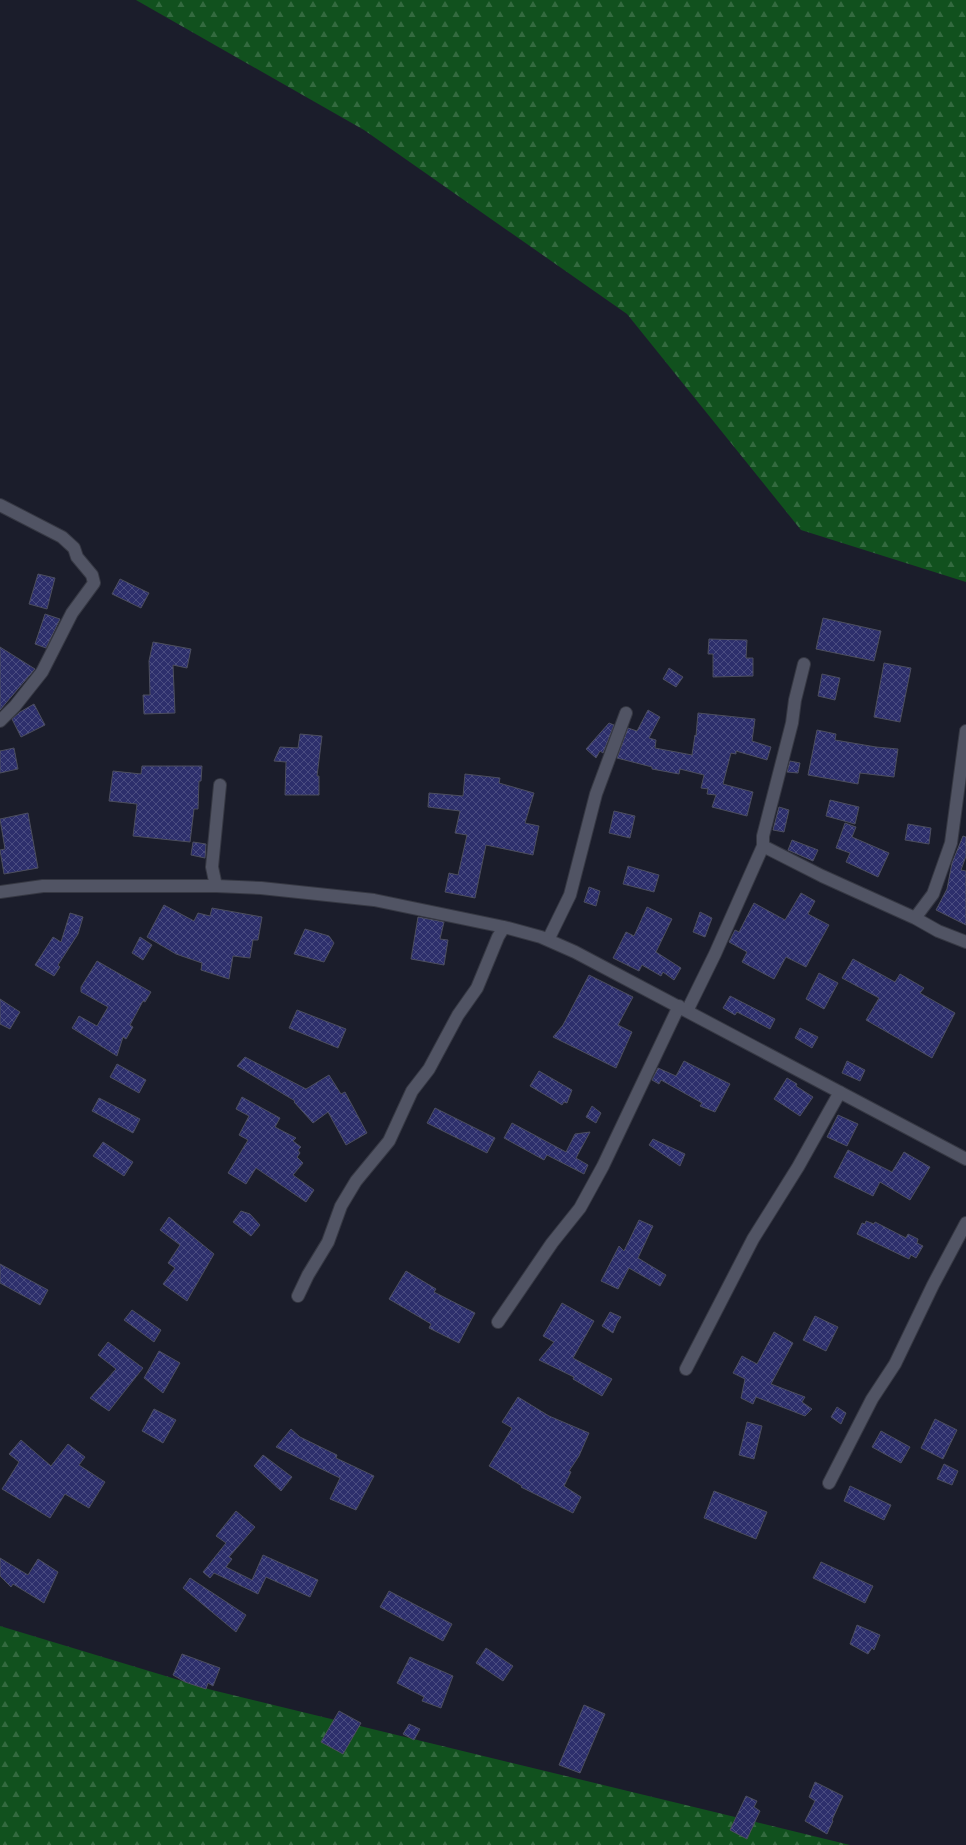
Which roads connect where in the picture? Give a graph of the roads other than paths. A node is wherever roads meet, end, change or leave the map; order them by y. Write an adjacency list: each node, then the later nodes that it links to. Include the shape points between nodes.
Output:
1 (0, 505): 4 (street, via 62,536 74,548 77,557 92,575 94,583 72,613 42,672)
2 (804, 664): 7 (street, via 792,723 763,836)
3 (626, 713): 12 (street, via 596,794 570,895)
4 (0, 721)
5 (966, 731): 10 (street, via 951,843 932,894)
6 (220, 785): 8 (street, via 212,867)
7 (763, 846): 10 (street); 14 (street, via 715,954)
8 (216, 886): 9 (street, via 43,886); 11 (street, via 262,888 374,900)
9 (0, 892)
10 (915, 918): 13 (street)
11 (504, 927): 12 (street); 18 (street, via 477,988 458,1015 429,1070 412,1091 389,1141 356,1181 341,1206 328,1242)
12 (548, 940): 14 (street)
13 (966, 942)
14 (683, 1008): 15 (street); 19 (street, via 604,1166 580,1208 552,1243)
15 (840, 1092): 16 (street); 20 (street, via 798,1167 753,1239)
16 (966, 1159)
17 (966, 1222): 21 (street, via 895,1364 872,1399)
18 (298, 1296)
19 (498, 1322)
20 (686, 1369)
21 (829, 1483)

